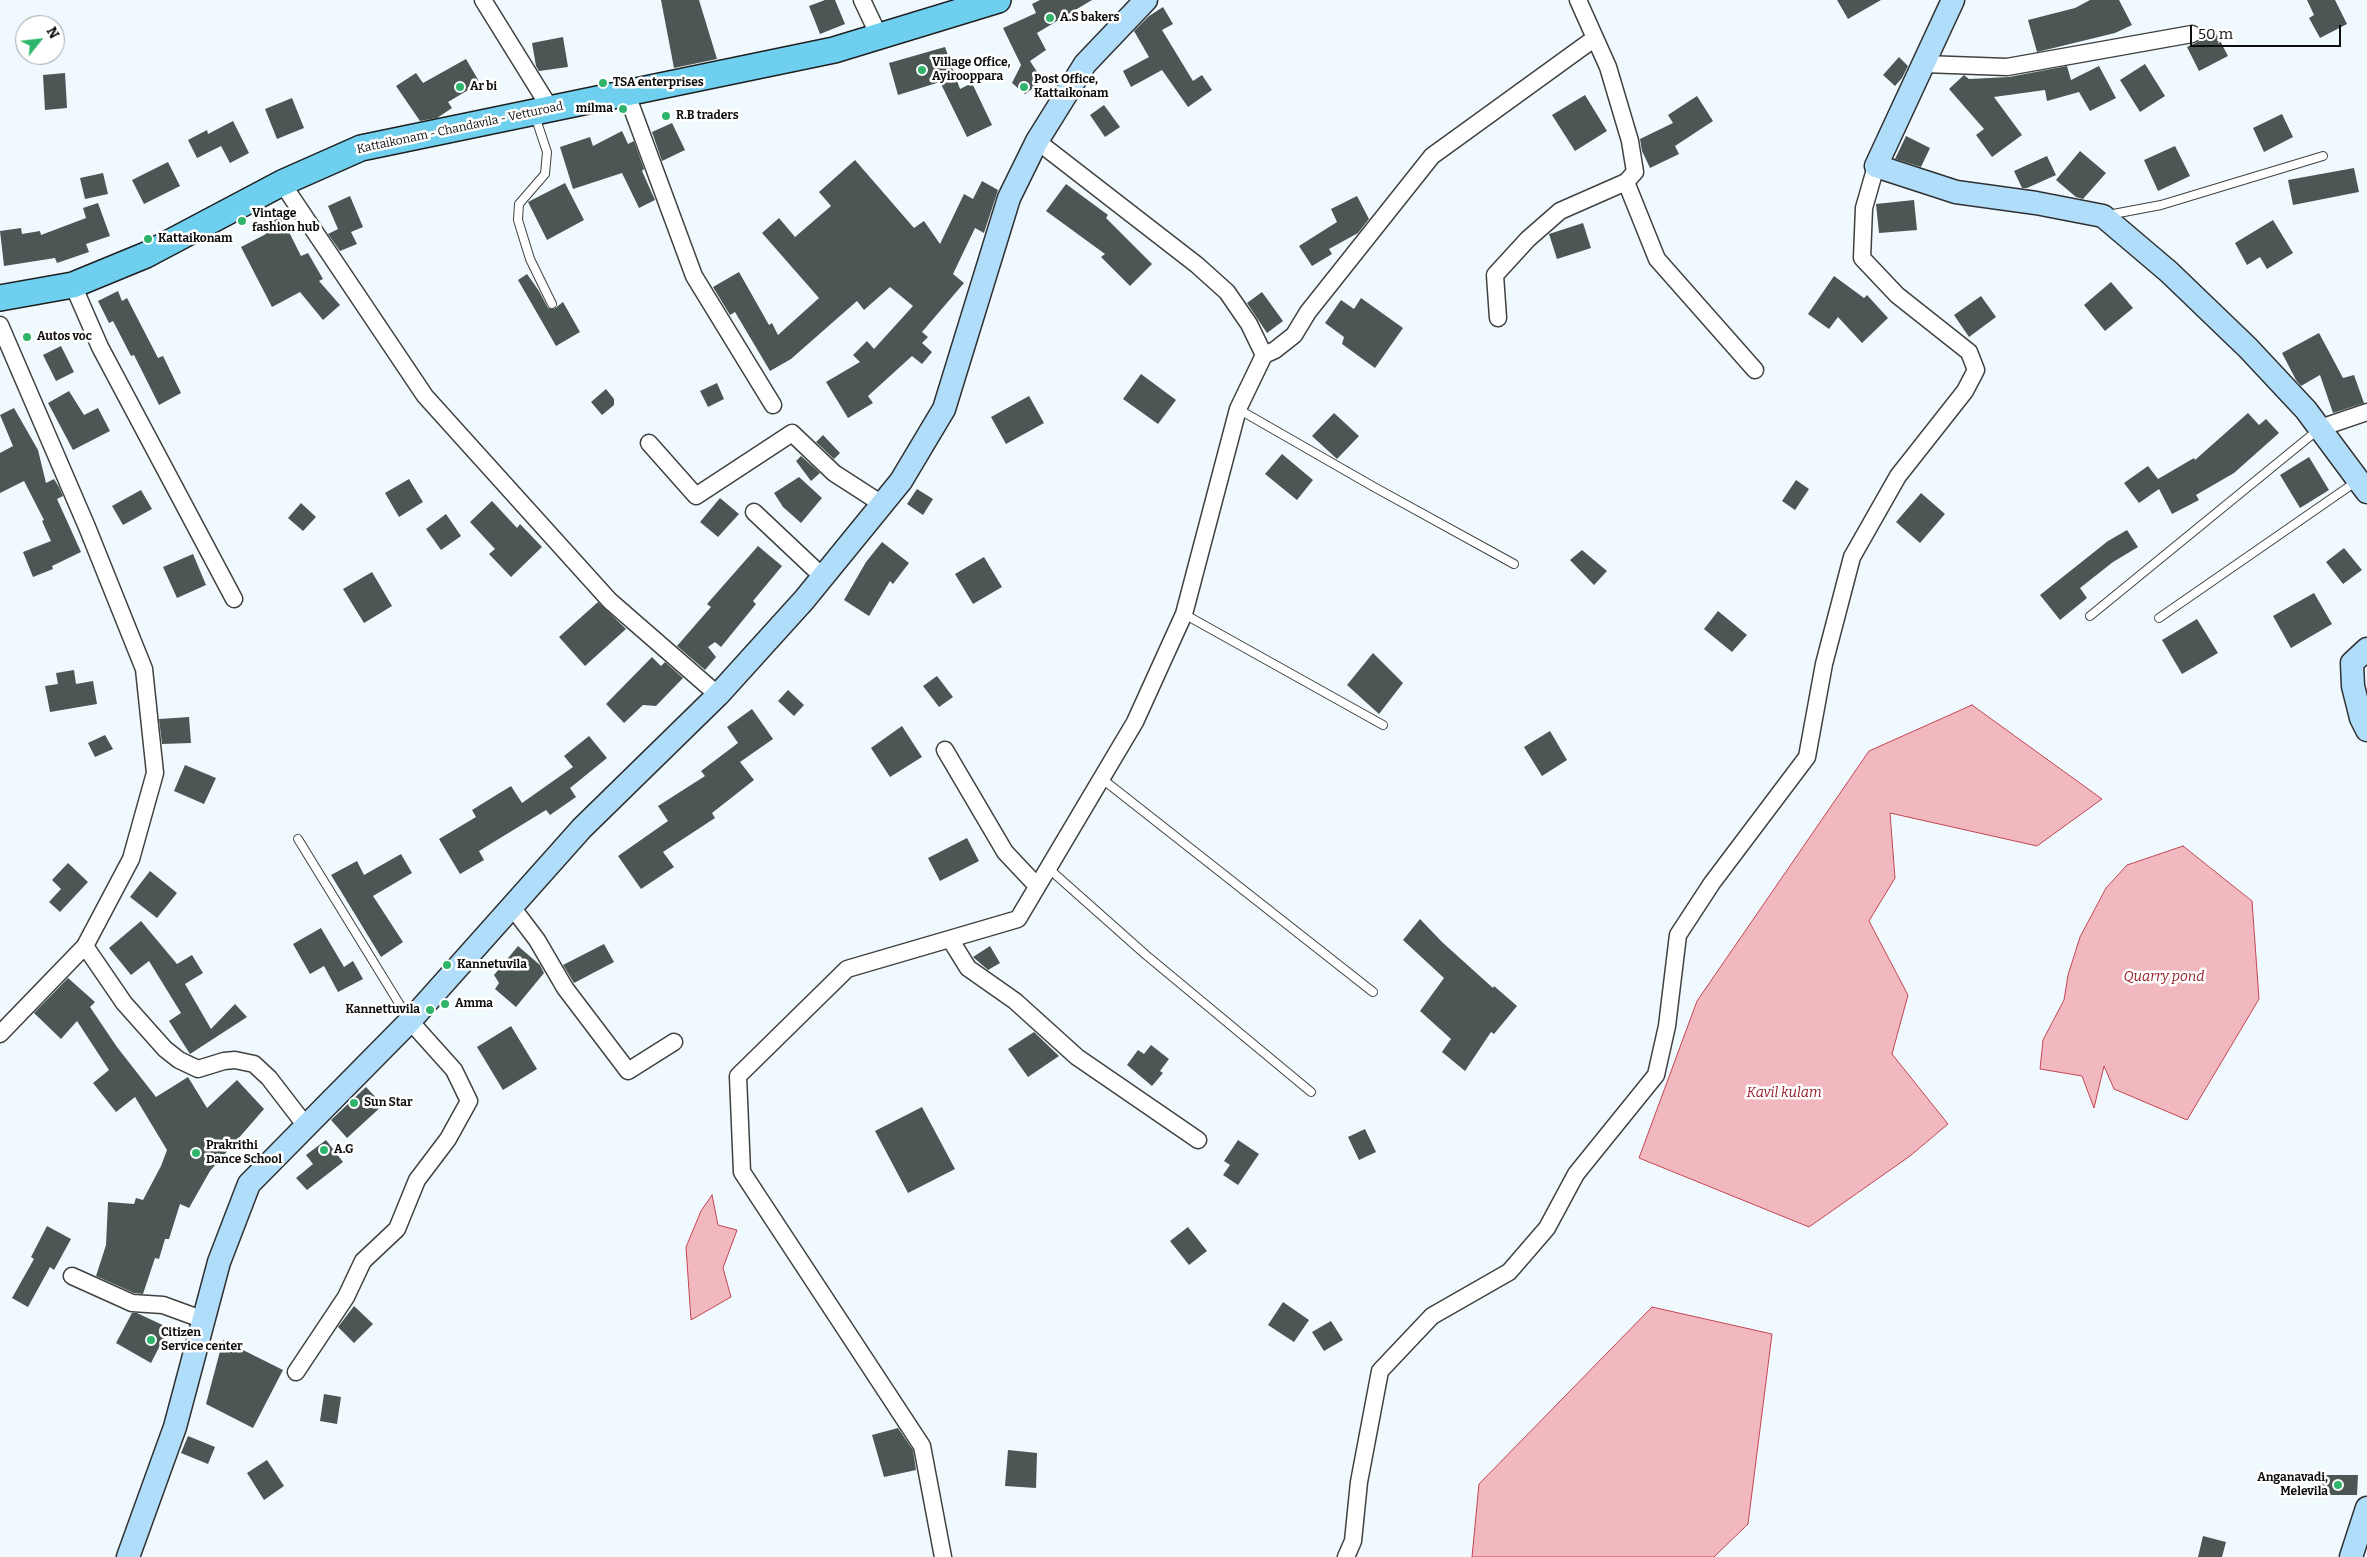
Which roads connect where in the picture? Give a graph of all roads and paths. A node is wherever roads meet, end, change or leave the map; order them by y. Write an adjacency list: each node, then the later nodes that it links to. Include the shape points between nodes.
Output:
1 (484, 0): 12 (street)
2 (862, 0): 8 (street)
3 (998, 0): 8 (main road, Kattaikonam - Chandavila - Vetturoad)
4 (1146, 0): 13 (main road, via 1085,64)
5 (1578, 0): 9 (street)
6 (1953, 0): 10 (main road)
7 (2192, 34): 10 (street, via 2007,67)
8 (879, 36): 11 (main road, Kattaikonam - Chandavila - Vetturoad, via 834,50)
9 (1595, 38): 16 (street, via 1608,67 1630,141 1634,172); 24 (street, via 1432,156 1294,334)
10 (1924, 64): 15 (main road)
11 (626, 92): 12 (main road, Kattaikonam - Chandavila - Vetturoad); 26 (street, via 694,276)
12 (542, 110): 17 (main road, Kattaikonam - Chandavila - Vetturoad, via 361,148); 21 (lane, via 547,152 545,174 519,204 518,220 530,259)
13 (1037, 140): 24 (street, via 1227,292 1249,324); 32 (main road, via 1009,198 944,409 901,480)
14 (2323, 156): 18 (lane, via 2161,205)
15 (1876, 166): 18 (main road, via 1956,192); 65 (street, via 1864,208 1862,258 1897,295 1969,352 1976,370 1965,391 1898,476 1852,557 1824,664 1807,757 1712,883 1678,935 1667,1026 1656,1075 1576,1174 1547,1228 1509,1272 1432,1316 1380,1371 1359,1482 1354,1541)
16 (1626, 182): 22 (street, via 1560,211 1528,239 1495,275); 25 (street, via 1657,259)
17 (282, 183): 19 (main road, Kattaikonam - Chandavila - Vetturoad, via 146,255); 41 (street, via 425,396 610,600)
18 (2104, 216): 29 (main road, via 2201,301)
19 (73, 285): 20 (main road, Kattaikonam - Chandavila - Vetturoad); 36 (street, via 100,347)
20 (0, 298)
21 (552, 304)
22 (1498, 318)
23 (0, 326): 51 (street, via 144,669 155,774 130,860)
24 (1264, 355): 27 (street)
25 (1755, 370)
26 (773, 405)
27 (1238, 409): 34 (lane); 37 (street)
28 (2367, 412): 29 (street)
29 (2320, 428): 31 (main road); 38 (lane)
30 (649, 443): 32 (street, via 696,496 792,433 834,473)
31 (2363, 486): 39 (lane)
32 (882, 504): 35 (main road)
33 (754, 512): 35 (street)
34 (1514, 564)
35 (823, 577): 41 (main road)
36 (234, 599)
37 (1184, 614): 42 (lane); 45 (street, via 1135,722)
38 (2090, 616)
39 (2159, 618)
40 (2367, 649): 43 (main road, via 2352,663 2353,686)
41 (718, 695): 49 (main road, via 582,828)
42 (1383, 725)
43 (2367, 730)
44 (945, 750): 48 (street, via 1005,852)
45 (1101, 778): 47 (street); 52 (lane)
46 (298, 839): 53 (lane)
47 (1048, 868): 48 (street); 56 (lane, via 1146,955)
48 (1037, 886): 50 (street, via 1018,919)
49 (512, 906): 53 (main road); 55 (street, via 537,940 564,988 628,1071)
50 (950, 939): 58 (street, via 968,968 1015,1001 1077,1057); 64 (street, via 847,969 738,1076 742,1172 922,1446)
51 (85, 946): 54 (street); 57 (street, via 124,1003 165,1049 198,1069 235,1060 254,1064)
52 (1373, 992)
53 (410, 1021): 57 (main road); 61 (street, via 454,1070 469,1101 448,1139 417,1180 397,1229 363,1261 346,1297)
54 (0, 1034)
55 (674, 1042)
56 (1311, 1092)
57 (306, 1126): 60 (main road, via 249,1184 219,1262)
58 (1198, 1140)
59 (72, 1276): 60 (street, via 132,1303 163,1304)
60 (204, 1320): 63 (main road, via 175,1427)
61 (296, 1372)
62 (2367, 1508): 66 (main road)
63 (128, 1557)
64 (943, 1557)
65 (1346, 1557)
66 (2351, 1557)

